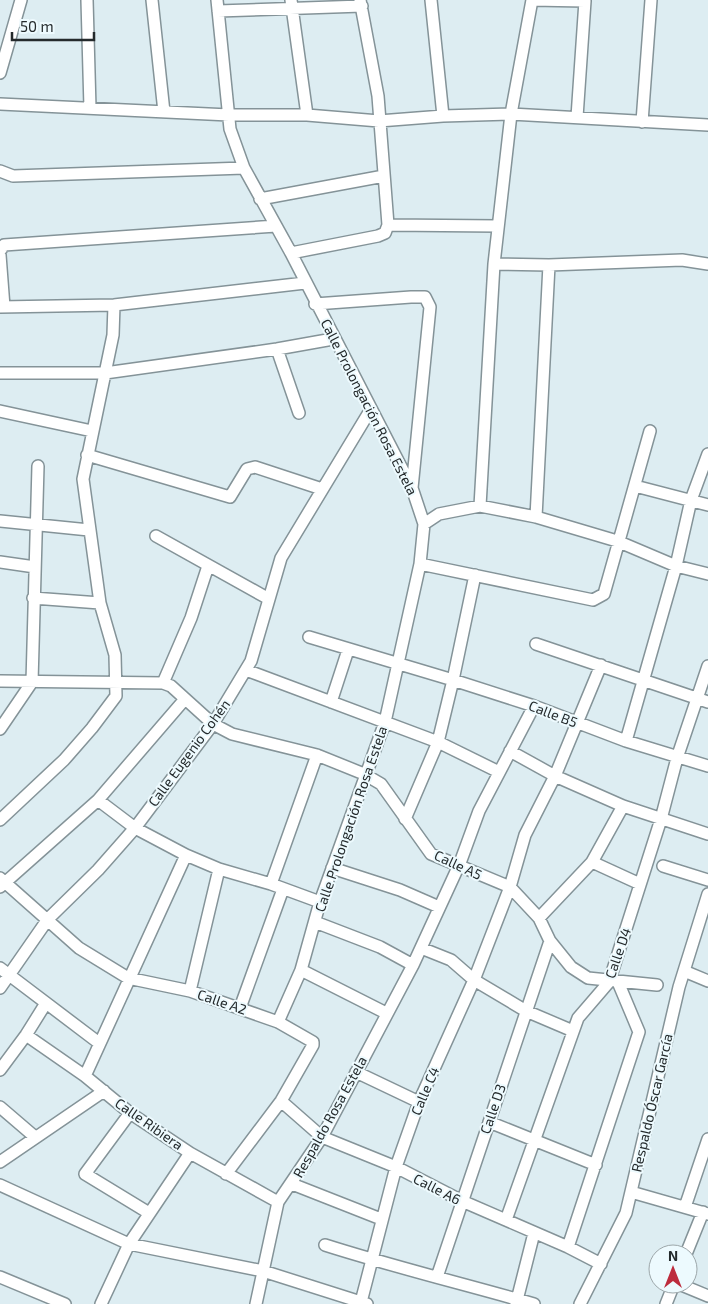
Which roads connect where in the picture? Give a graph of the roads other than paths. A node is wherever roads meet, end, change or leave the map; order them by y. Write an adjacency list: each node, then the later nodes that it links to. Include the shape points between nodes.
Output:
1 (21, 0): 11 (street)
2 (87, 0): 13 (street)
3 (152, 0): 14 (street)
4 (431, 0): 18 (street)
5 (532, 0): 6 (street); 15 (street)
6 (585, 0): 19 (street)
7 (651, 0): 21 (street)
8 (361, 3): 9 (street); 20 (street)
9 (291, 5): 10 (street); 17 (street)
10 (218, 6): 16 (street, Calle Prolongación Rosa Estela)
11 (0, 73)
12 (0, 104): 13 (street)
13 (90, 108): 14 (street)
14 (164, 112): 16 (street)
15 (511, 114): 18 (street); 19 (street); 29 (street)
16 (229, 115): 17 (street); 23 (street, Calle Prolongación Rosa Estela, via 230,129)
17 (307, 115): 20 (street)
18 (443, 116): 20 (street)
19 (577, 117): 21 (street)
20 (380, 121): 25 (street)
21 (642, 122): 22 (street)
22 (708, 125)
23 (244, 168): 24 (street, via 13,176); 26 (street, Calle Prolongación Rosa Estela)
24 (0, 172)
25 (384, 176): 26 (street); 27 (street)
26 (260, 199): 28 (street, Calle Prolongación Rosa Estela)
27 (388, 225): 29 (street); 31 (street, via 385,233 378,236)
28 (276, 226): 30 (street, via 4,245); 31 (street, Calle Prolongación Rosa Estela)
29 (498, 226): 33 (street)
30 (0, 251)
31 (291, 253): 36 (street, Calle Prolongación Rosa Estela)
32 (0, 256): 39 (street)
33 (494, 264): 35 (street); 56 (street)
34 (708, 264): 35 (street, via 682,260)
35 (550, 265): 58 (street)
36 (305, 283): 37 (street, Calle Prolongación Rosa Estela); 38 (street)
37 (315, 304): 40 (street, Calle Prolongación Rosa Estela); 53 (street, via 425,297 430,306)
38 (114, 305): 39 (street); 42 (street, via 113,335)
39 (2, 307)
40 (333, 339): 41 (street); 44 (street, Calle Prolongación Rosa Estela)
41 (277, 349): 42 (street); 46 (street)
42 (105, 373): 43 (street); 47 (street)
43 (0, 374)
44 (371, 410): 53 (street, Calle Prolongación Rosa Estela); 54 (street, Calle Eugenio Cohén)
45 (0, 411): 47 (street)
46 (299, 413)
47 (92, 430): 50 (street)
48 (650, 431): 52 (street)
49 (708, 454): 55 (street)
50 (87, 455): 54 (street, via 230,497 247,469 255,467); 62 (street, via 83,479)
51 (38, 466): 61 (street)
52 (635, 486): 55 (street); 64 (street)
53 (412, 488): 60 (street, Calle Prolongación Rosa Estela)
54 (322, 489): 73 (street, Calle Eugenio Cohén, via 281,558)
55 (691, 500): 57 (street); 68 (street)
56 (480, 506): 58 (street); 60 (street, via 439,514)
57 (708, 506)
58 (536, 517): 64 (street)
59 (0, 521): 61 (street)
60 (424, 524): 66 (street, Calle Prolongación Rosa Estela)
61 (36, 525): 62 (street); 69 (street)
62 (89, 530): 74 (street)
63 (156, 536): 67 (street)
64 (617, 541): 68 (street); 71 (street, via 604,594 593,600)
65 (0, 562): 69 (street)
66 (420, 564): 71 (street); 78 (street, Calle Prolongación Rosa Estela)
67 (208, 566): 73 (street); 87 (street, via 191,618)
68 (676, 566): 70 (street); 82 (street)
69 (34, 567): 72 (street)
70 (708, 574)
71 (475, 575): 83 (street)
72 (34, 598): 74 (street); 85 (street)
73 (268, 599): 81 (street, Calle Eugenio Cohén, via 260,635)
74 (100, 603): 86 (street, via 115,655)
75 (309, 638): 77 (street, Calle B5)
76 (536, 644): 79 (street)
77 (348, 650): 78 (street, Calle B5); 90 (street)
78 (397, 664): 83 (street, Calle B5); 92 (street, Calle Prolongación Rosa Estela)
79 (601, 665): 82 (street); 94 (street)
80 (708, 666): 89 (street, Calle D4)
81 (246, 670): 90 (street); 93 (street, Calle Eugenio Cohén)
82 (644, 679): 89 (street); 96 (street)
83 (453, 680): 91 (street, Calle B5); 97 (street)
84 (0, 681): 85 (street)
85 (32, 682): 86 (street); 95 (street)
86 (117, 683): 87 (street); 109 (street, via 113,700 92,728 64,760)
87 (163, 683): 88 (street, Calle A5)
88 (186, 699): 93 (street, Calle A5); 105 (street)
89 (702, 700): 100 (street, Calle D4)
90 (330, 702): 92 (street)
91 (534, 706): 94 (street, Calle B5); 98 (street, Respaldo Rosa Estela)
92 (385, 722): 97 (street); 103 (street, Calle Prolongación Rosa Estela)
93 (213, 724): 99 (street, Calle A5, via 232,734); 110 (street, Calle Eugenio Cohén)
94 (576, 724): 96 (street, Calle B5); 104 (street)
95 (0, 729)
96 (626, 741): 100 (street, Calle B5)
97 (438, 742): 102 (street); 107 (street)
98 (510, 751): 102 (street, Respaldo Rosa Estela); 104 (street)
99 (316, 755): 103 (street, Calle A5); 120 (street)
100 (677, 758): 101 (street, Calle B5); 108 (street, Calle D4)
101 (708, 766)
102 (499, 772): 115 (street, Respaldo Rosa Estela, via 479,811)
103 (364, 774): 107 (street, Calle A5, via 380,784); 116 (street, Calle Prolongación Rosa Estela)
104 (555, 776): 106 (street); 122 (street, Calle C4, via 525,835)
105 (98, 800): 110 (street); 119 (street)
106 (623, 806): 108 (street); 113 (street)
107 (405, 819): 115 (street, Calle A5, via 431,854)
108 (661, 819): 111 (street); 121 (street, Calle D4)
109 (0, 820)
110 (135, 828): 112 (street); 128 (street, Calle Eugenio Cohén)
111 (708, 834)
112 (186, 855): 117 (street); 137 (street)
113 (592, 862): 121 (street); 127 (street)
114 (663, 866): 118 (street)
115 (458, 867): 122 (street, Calle A5); 126 (street, Respaldo Rosa Estela)
116 (332, 868): 125 (street, Calle Prolongación Rosa Estela); 126 (street, via 400,890)
117 (219, 869): 120 (street); 143 (street)
118 (708, 880)
119 (2, 882): 128 (street, Calle A2)
120 (271, 884): 123 (street)
121 (640, 884): 140 (street, Calle D4)
122 (510, 887): 127 (street, Calle A5); 138 (street, Calle C4)
123 (283, 889): 125 (street); 145 (street)
124 (708, 894): 135 (street, Respaldo Óscar García)
125 (320, 902): 129 (street, Calle Prolongación Rosa Estela)
126 (439, 907): 131 (street, Respaldo Rosa Estela)
127 (539, 918): 130 (street, Calle A5)
128 (48, 919): 136 (street, Calle Eugenio Cohén); 137 (street, Calle A2, via 79,948)
129 (315, 922): 132 (street); 134 (street, Calle Prolongación Rosa Estela)
130 (550, 941): 140 (street, Calle A5, via 571,967 588,978); 146 (street, Calle D3)
131 (421, 948): 132 (street, Respaldo Rosa Estela); 138 (street, via 451,960)
132 (413, 965): 147 (street, Respaldo Rosa Estela)
133 (0, 968): 136 (street)
134 (301, 970): 147 (street); 148 (street, Calle Prolongación Rosa Estela)
135 (684, 971): 139 (street); 172 (street, Respaldo Óscar García)
136 (10, 976): 142 (street, Calle Eugenio Cohén); 144 (street)
137 (128, 978): 143 (street, Calle A2); 151 (street)
138 (474, 980): 146 (street); 157 (street, Calle C4)
139 (708, 981)
140 (614, 982): 141 (street, Calle A5); 149 (street, Calle D4, via 578,1018); 167 (street, via 640,1032)
141 (657, 985)
142 (0, 988)
143 (190, 990): 145 (street, Calle A2)
144 (46, 1003): 150 (street); 151 (street)
145 (240, 1008): 148 (street, Calle A2)
146 (526, 1011): 149 (street); 160 (street, Calle D3)
147 (386, 1013): 153 (street, Respaldo Rosa Estela)
148 (278, 1022): 156 (street, Calle A2, via 314,1044)
149 (573, 1031): 164 (street, Calle D4)
150 (26, 1035): 152 (street); 154 (street, Calle Ribiera)
151 (99, 1043): 154 (street)
152 (0, 1070)
153 (356, 1072): 157 (street); 162 (street, Respaldo Rosa Estela)
154 (85, 1076): 155 (street, Calle Ribiera)
155 (104, 1091): 159 (street, Calle Ribiera); 161 (street)
156 (281, 1101): 162 (street, Calle A6); 169 (street, Calle A2)
157 (419, 1102): 168 (street, Calle C4)
158 (0, 1107): 161 (street)
159 (130, 1113): 165 (street, Calle Ribiera); 176 (street, via 85,1174)
160 (488, 1122): 164 (street); 173 (street, Calle D3)
161 (35, 1137): 166 (street)
162 (322, 1137): 168 (street, Calle A6); 170 (street, Respaldo Rosa Estela)
163 (708, 1139): 175 (street)
164 (534, 1140): 167 (street); 179 (street, Calle D4)
165 (190, 1153): 169 (street, Calle Ribiera); 176 (street)
166 (0, 1162)
167 (596, 1165): 184 (street)
168 (396, 1167): 173 (street, Calle A6); 178 (street, Calle C4)
169 (226, 1174): 174 (street, Calle Ribiera)
170 (292, 1184): 174 (street, Respaldo Rosa Estela); 178 (street)
171 (0, 1185): 181 (street)
172 (631, 1192): 175 (street); 186 (street, Respaldo Óscar García, via 626,1213)
173 (462, 1201): 179 (street, Calle A6); 189 (street, Calle D3)
174 (278, 1202): 187 (street, Respaldo Rosa Estela)
175 (685, 1207): 177 (street)
176 (149, 1213): 181 (street)
177 (706, 1213): 182 (street)
178 (381, 1219): 185 (street, Calle C4)
179 (506, 1220): 180 (street, Calle A6)
180 (534, 1233): 184 (street, Calle A6); 190 (street)
181 (129, 1244): 187 (street); 193 (street)
182 (691, 1244)
183 (325, 1245): 185 (street)
184 (568, 1247): 186 (street, Calle A6)
185 (372, 1260): 189 (street); 191 (street, Calle C4)
186 (601, 1264): 196 (street, Respaldo Óscar García)
187 (263, 1271): 191 (street); 194 (street, Respaldo Rosa Estela)
188 (0, 1277): 192 (street)
189 (437, 1277): 190 (street)
190 (517, 1302): 195 (street)
191 (364, 1303)
192 (65, 1304)
193 (101, 1304)
194 (256, 1304)
195 (534, 1304)
196 (580, 1304)

